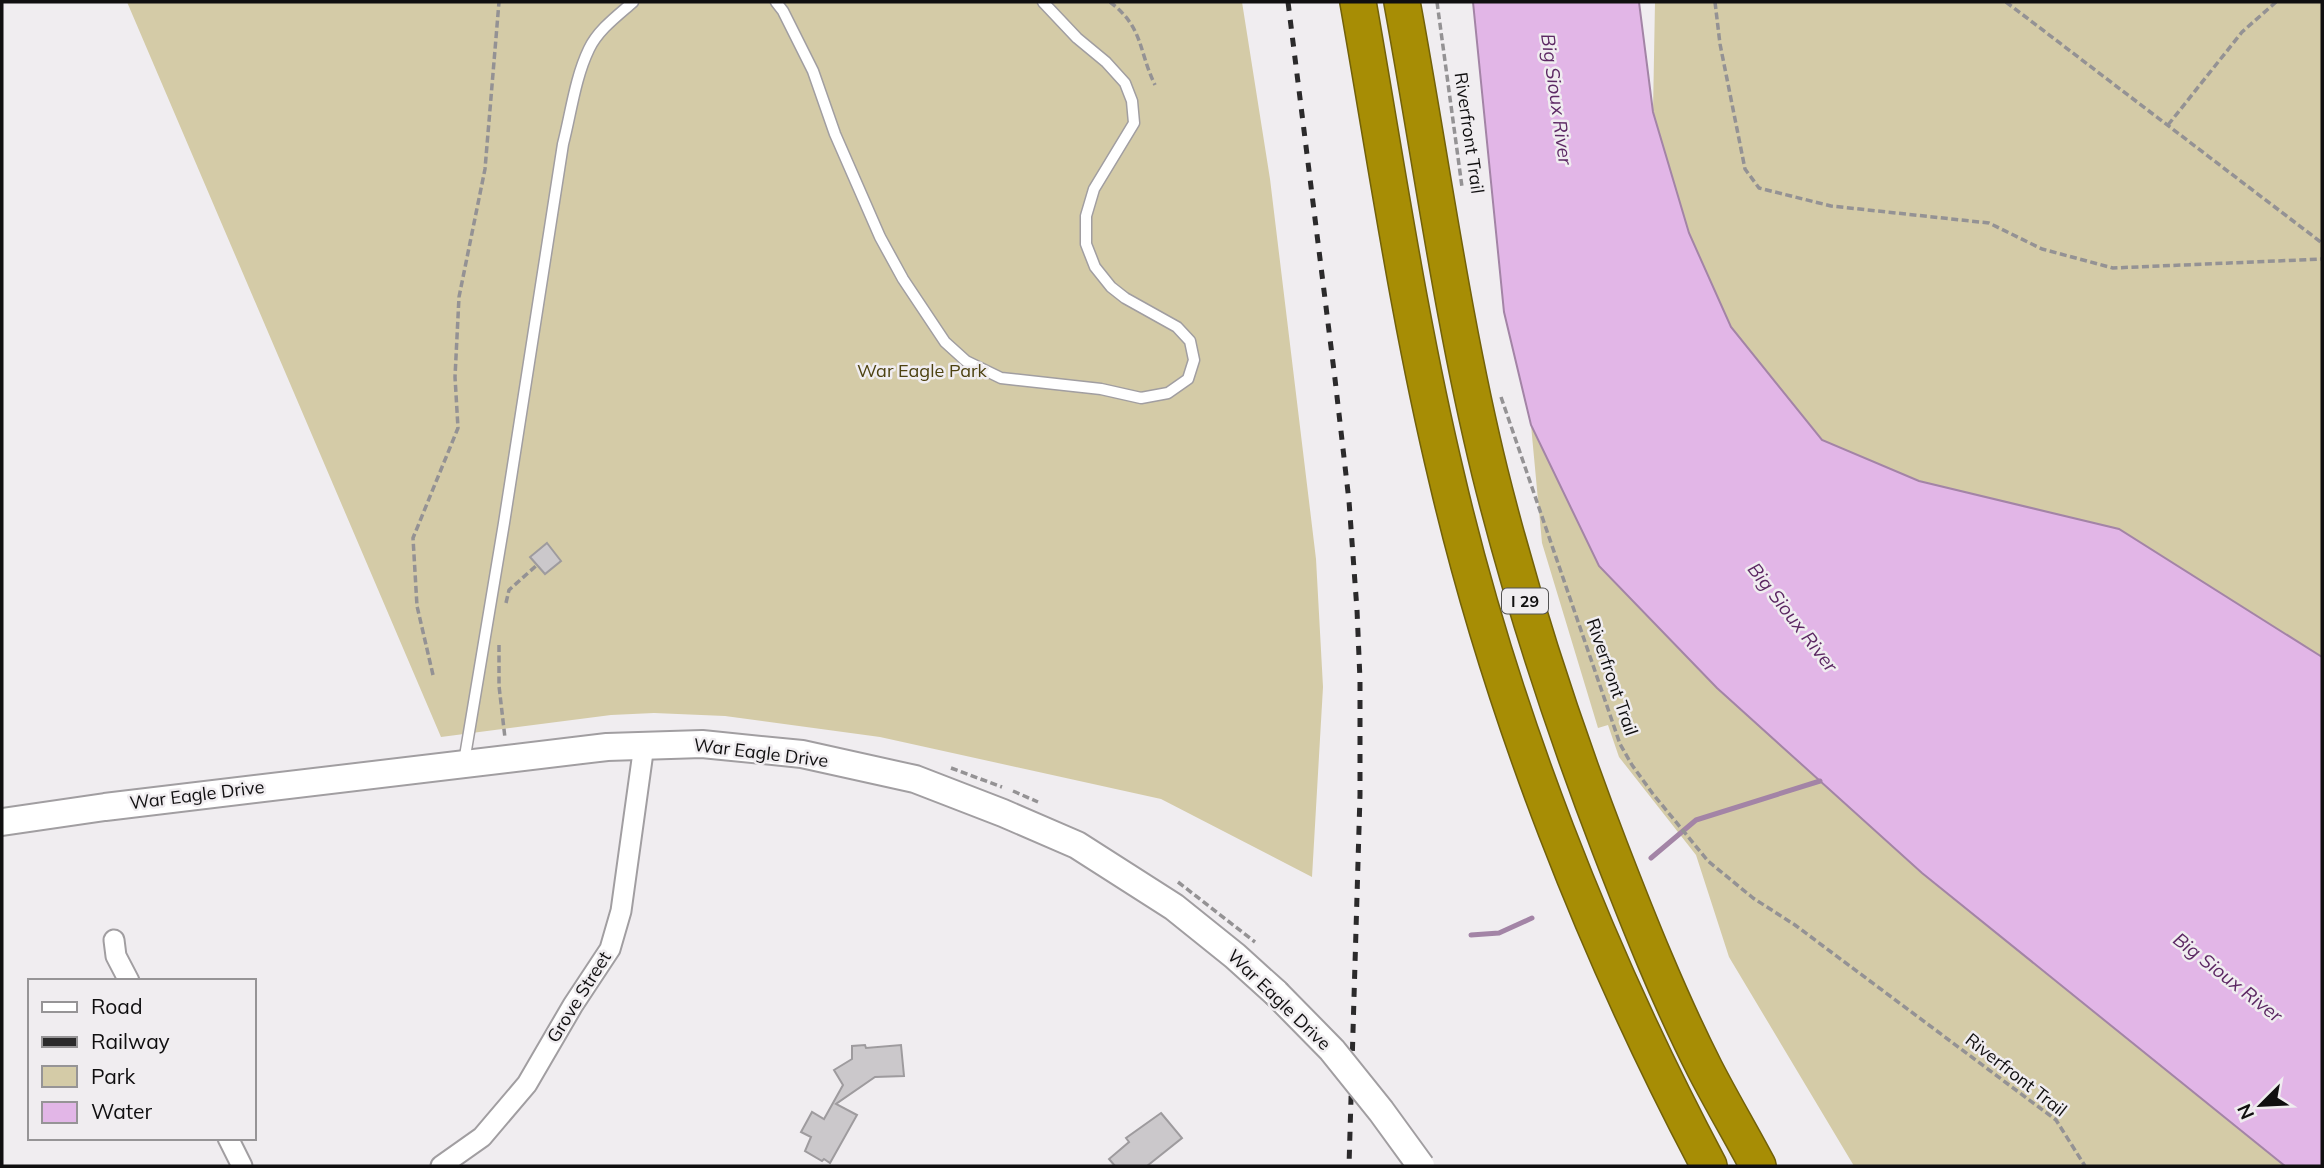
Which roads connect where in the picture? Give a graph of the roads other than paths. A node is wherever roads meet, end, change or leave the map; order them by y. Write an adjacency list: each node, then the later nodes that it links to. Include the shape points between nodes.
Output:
1 (633, 2): 7 (lane, via 607,24 589,48 563,144)
2 (776, 2): 3 (lane, via 813,71 880,237 945,342 966,362 1001,378 1141,398 1168,393 1188,379 1194,360 1190,341 1177,327 1111,287 1095,267 1086,244 1086,216 1094,188 1134,123 1132,100 1125,83 1106,62)
3 (1043, 2)
4 (1358, 2): 15 (highway, I 29, via 1409,305 1447,481 1486,623 1524,739 1606,953)
5 (1402, 2): 16 (highway, I 29, via 1453,304 1516,572 1578,764 1638,920 1704,1066)
6 (644, 746): 7 (main road, War Eagle Drive); 13 (street, Grove Street, via 621,911 610,949 527,1084 482,1137); 14 (main road, War Eagle Drive, bridge, via 702,744 802,754 915,779 1077,845 1174,907 1276,993 1332,1050)
7 (464, 762): 8 (main road, War Eagle Drive)
8 (2, 822)
9 (114, 940): 10 (street, via 116,956)
10 (128, 979)
11 (229, 1140): 12 (street)
12 (242, 1166)
13 (441, 1166)
14 (1421, 1166)
15 (1709, 1166)
16 (1758, 1166)

